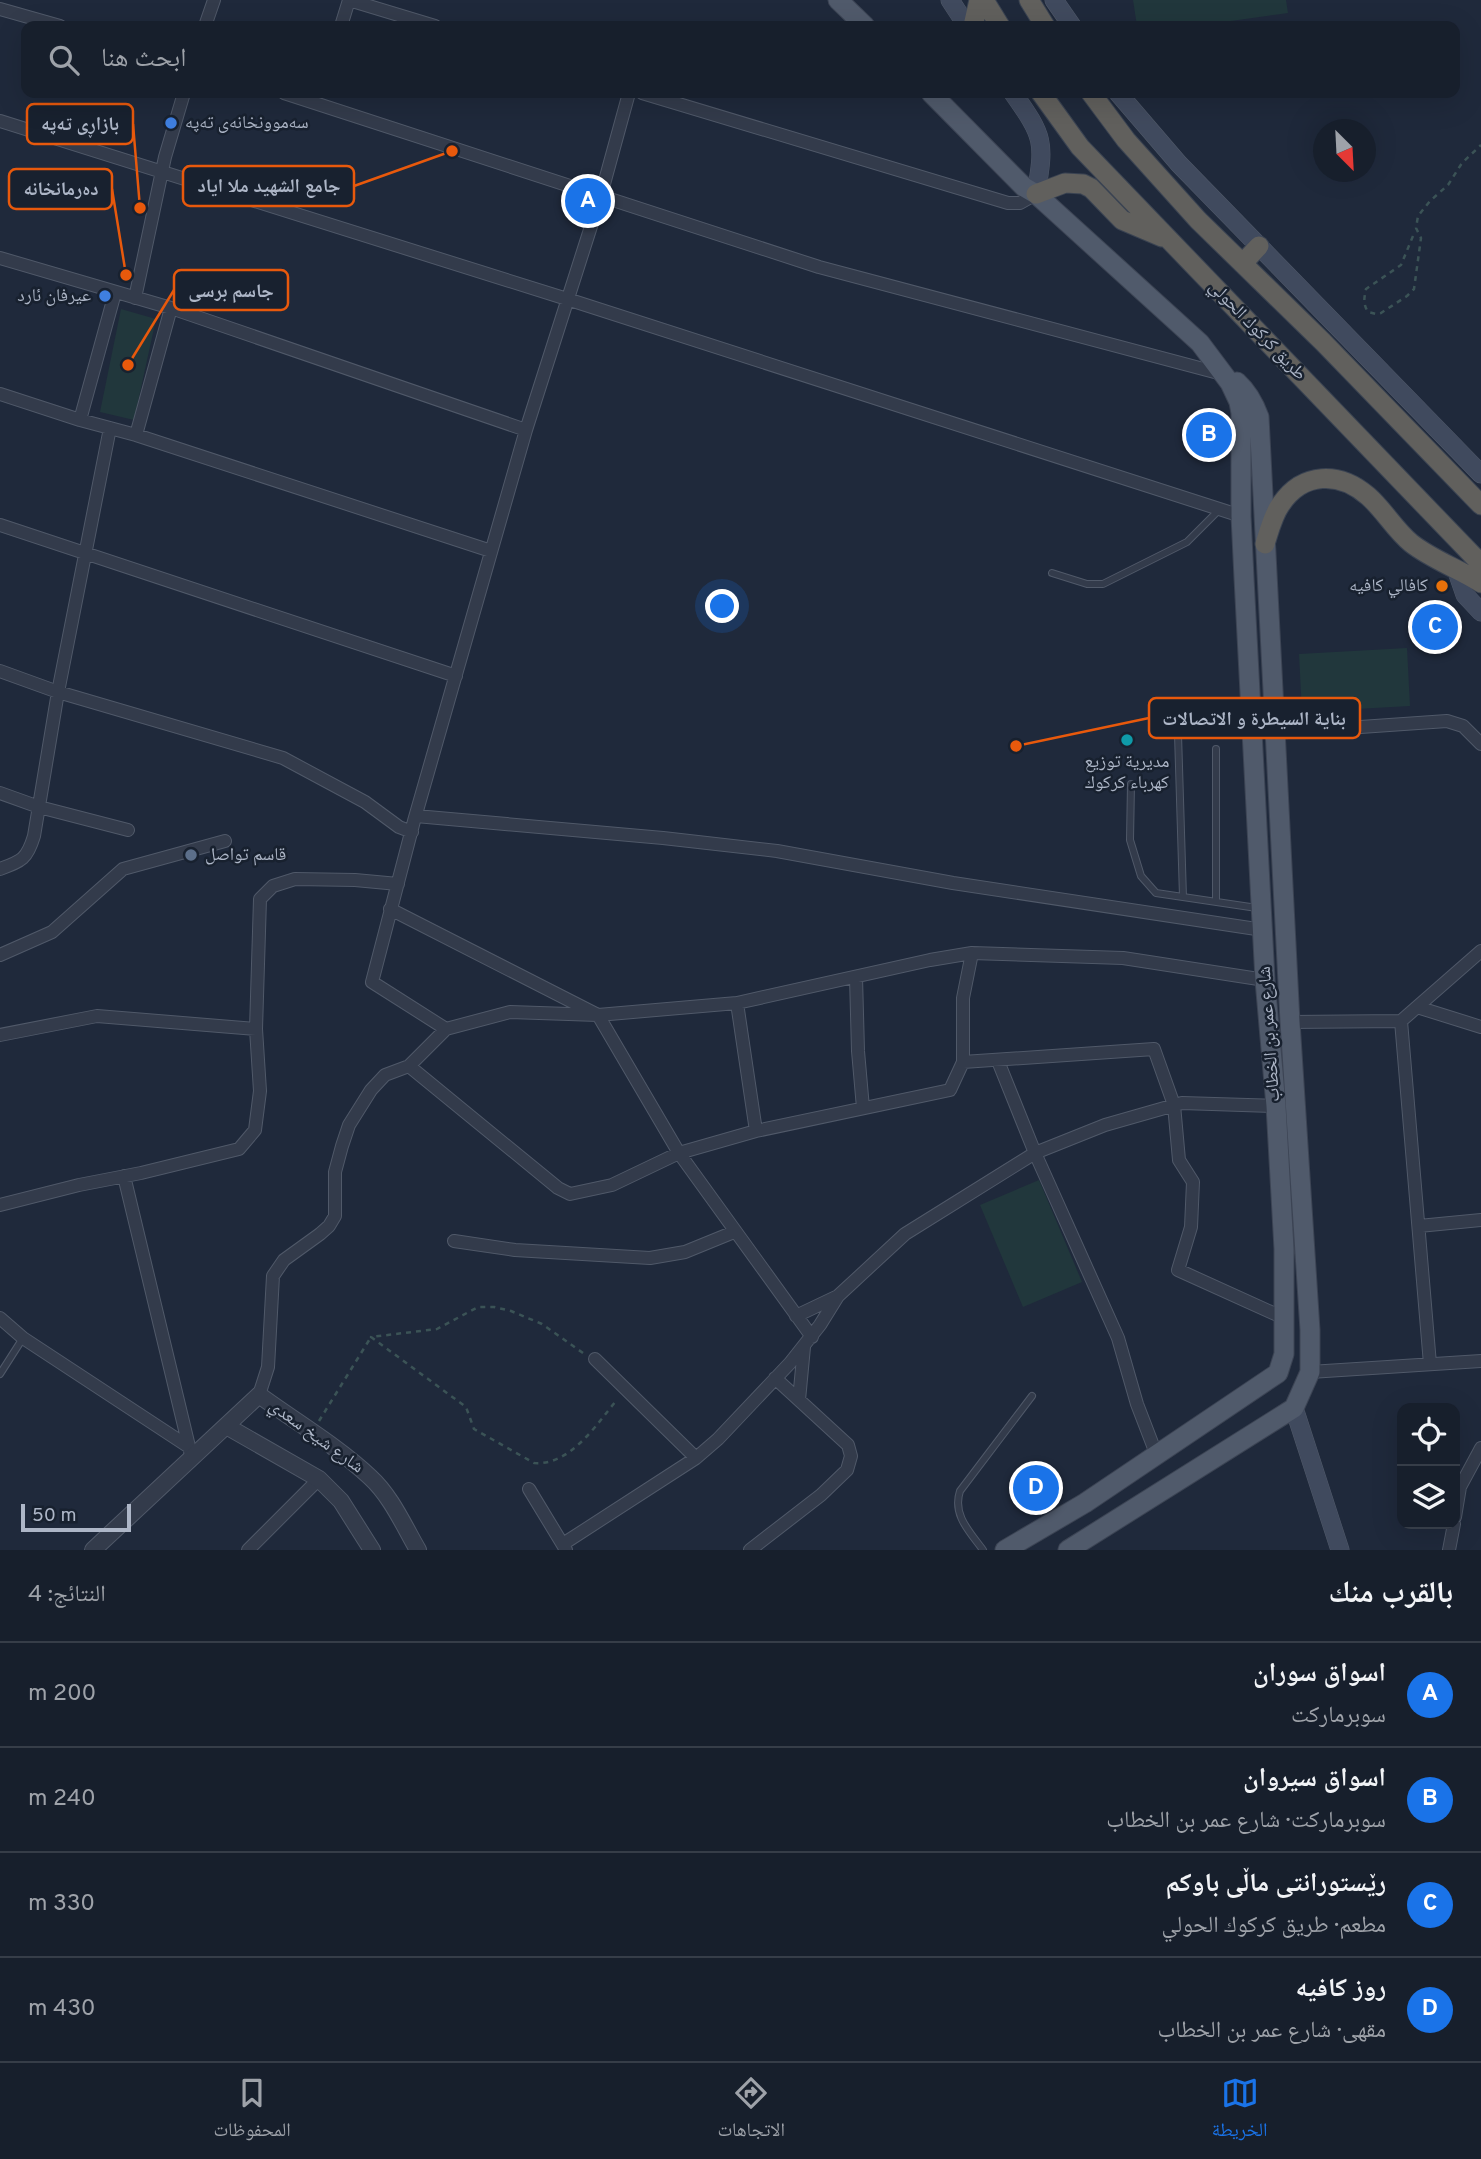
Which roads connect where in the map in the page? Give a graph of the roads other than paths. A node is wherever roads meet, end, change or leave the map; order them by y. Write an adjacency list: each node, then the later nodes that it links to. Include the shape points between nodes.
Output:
1 (214, 0): 9 (street)
2 (950, 0): 14 (main road)
3 (982, 0): 15 (highway); 16 (highway)
4 (1029, 0): 17 (highway)
5 (1054, 0): 18 (main road)
6 (842, 1): 12 (main road); 13 (main road)
7 (0, 9): 8 (street)
8 (42, 21)
9 (207, 21)
10 (343, 21): 11 (street, via 349,0)
11 (418, 21)
12 (860, 21)
13 (872, 21)
14 (964, 21)
15 (975, 21)
16 (997, 21)
17 (1042, 21)
18 (1069, 21)
19 (183, 98): 30 (street)
20 (317, 98): 32 (street)
21 (628, 98): 32 (street)
22 (659, 98): 31 (street, via 1008,203 1020,203)
23 (936, 98): 31 (main road)
24 (952, 98): 31 (main road, via 1027,173)
25 (1016, 98): 31 (main road, via 1035,125 1042,147)
26 (1045, 98): 33 (highway, طريق كركوك الحولي, via 1080,147)
27 (1095, 98): 36 (highway, طريق كركوك الحولي, via 1126,140)
28 (1122, 98): 34 (main road)
29 (0, 121): 30 (street)
30 (161, 173): 38 (street); 39 (street)
31 (1036, 194): 33 (highway, via 1065,183 1083,184 1122,220); 41 (main road, via 1200,343)
32 (601, 195): 39 (street); 41 (street, via 819,267)
33 (1169, 240): 55 (highway, طريق كركوك الحولي)
34 (1259, 246): 36 (highway); 47 (main road)
35 (0, 258): 37 (street)
36 (1242, 263): 48 (highway, طريق كركوك الحولي)
37 (116, 293): 38 (street); 43 (street)
38 (135, 298): 40 (street)
39 (567, 299): 45 (street); 49 (street)
40 (171, 308): 45 (street); 46 (street)
41 (1224, 374): 50 (main road, شارع عمر بن الخطاب, via 1236,392 1241,413); 52 (main road, شارع عمر بن الخطاب, via 1247,391 1259,417)
42 (0, 394): 43 (street)
43 (80, 420): 44 (street)
44 (110, 428): 46 (street); 54 (street)
45 (526, 430): 53 (street)
46 (136, 435): 53 (street)
47 (1481, 474)
48 (1481, 505)
49 (1220, 509): 50 (street); 57 (lane, via 1187,542 1103,584)
50 (1241, 516): 59 (main road, شارع عمر بن الخطاب)
51 (0, 525): 54 (street)
52 (1265, 544): 56 (highway, via 1279,506 1291,492 1315,479 1331,477 1368,496 1411,543); 58 (main road, شارع عمر بن الخطاب)
53 (491, 551): 63 (street)
54 (86, 552): 63 (street); 64 (street)
55 (1481, 564)
56 (1456, 569): 60 (highway); 61 (main road, via 1465,595)
57 (1052, 573)
58 (1266, 577): 59 (main road); 65 (main road, شارع عمر بن الخطاب)
59 (1244, 578): 81 (main road, شارع عمر بن الخطاب)
60 (1481, 583)
61 (1481, 612)
62 (0, 671): 64 (street)
63 (456, 676): 72 (street)
64 (58, 692): 71 (street); 74 (street, via 283,758)
65 (1274, 733): 67 (street, via 1447,721 1463,726); 92 (main road, شارع عمر بن الخطاب)
66 (1178, 734): 78 (lane)
67 (1481, 744)
68 (1216, 749): 79 (lane)
69 (1131, 784): 78 (lane, via 1130,840 1141,876 1156,893)
70 (0, 793): 71 (street)
71 (38, 807): 73 (street); 76 (street, via 29,852 20,862)
72 (416, 816): 74 (street); 82 (street, via 777,851)
73 (128, 830)
74 (412, 832): 77 (street)
75 (225, 841): 85 (street, via 123,869 52,933)
76 (0, 869)
77 (397, 884): 80 (street); 94 (street, via 295,879 273,886 260,899)
78 (1183, 897): 79 (lane)
79 (1216, 902): 81 (lane)
80 (390, 909): 90 (street); 95 (street, via 372,982)
81 (1262, 909): 82 (main road, شارع عمر بن الخطاب)
82 (1264, 930): 87 (main road, شارع عمر بن الخطاب)
83 (1481, 951): 89 (street)
84 (972, 953): 86 (street); 87 (street, via 1123,958); 98 (street, via 963,998)
85 (0, 955)
86 (856, 977): 88 (street); 102 (street)
87 (1265, 980): 101 (main road, شارع عمر بن الخطاب)
88 (737, 1003): 90 (street); 103 (street)
89 (1417, 1007): 91 (street); 93 (street)
90 (598, 1015): 95 (street, via 509,1012); 104 (street)
91 (1401, 1021): 92 (street); 109 (street)
92 (1290, 1022): 121 (main road, شارع عمر بن الخطاب)
93 (1481, 1027)
94 (256, 1029): 96 (street, via 97,1016); 106 (street, via 257,1117 255,1130 239,1149)
95 (446, 1029): 99 (street)
96 (0, 1035)
97 (998, 1061): 98 (street); 100 (street, via 1154,1049); 105 (street)
98 (963, 1062): 102 (street, via 950,1090)
99 (410, 1066): 104 (street, via 570,1194 612,1185); 124 (street, via 385,1075 349,1125 335,1172 335,1216 329,1226 284,1260 273,1276 268,1367)
100 (1174, 1105): 101 (street); 105 (street, via 1105,1125); 115 (street, via 1179,1160 1193,1182 1191,1227 1178,1270)
101 (1276, 1106): 115 (main road, شارع عمر بن الخطاب)
102 (863, 1108): 103 (street)
103 (756, 1131): 104 (street)
104 (679, 1153): 110 (street)
105 (1035, 1153): 112 (street, via 905,1234); 131 (street, via 1118,1338)
106 (124, 1177): 107 (street); 130 (street)
107 (0, 1205)
108 (1481, 1220): 109 (street)
109 (1419, 1226): 120 (street)
110 (734, 1232): 111 (street, via 685,1252 650,1258 515,1250); 113 (street)
111 (454, 1241)
112 (838, 1296): 113 (street); 117 (street)
113 (796, 1316): 117 (street)
114 (0, 1318): 116 (street)
115 (1284, 1318): 131 (main road, شارع عمر بن الخطاب, via 1284,1354 1278,1373)
116 (23, 1338): 122 (lane); 130 (street)
117 (808, 1342): 123 (street); 126 (street)
118 (590, 1356): 132 (street)
119 (1481, 1361): 120 (street)
120 (1430, 1364): 121 (street)
121 (1310, 1372): 127 (main road, شارع عمر بن الخطاب)
122 (0, 1374)
123 (775, 1378): 126 (street); 132 (street)
124 (259, 1395): 128 (street); 142 (street, شارع شيخ سعدي, via 372,1478)
125 (1032, 1396): 144 (lane, via 960,1491 958,1513)
126 (799, 1399): 143 (street, via 848,1445 847,1470)
127 (1294, 1408): 138 (main road); 146 (main road)
128 (228, 1427): 130 (street); 133 (street, شارع شيخ سعدي)
129 (1481, 1448): 134 (street)
130 (191, 1453): 139 (street)
131 (1157, 1456): 145 (main road, شارع عمر بن الخطاب)
132 (696, 1458): 137 (street)
133 (319, 1479): 140 (street); 141 (street, شارع شيخ سعدي, via 341,1501)
134 (1460, 1487)
135 (529, 1489): 137 (street)
136 (1453, 1529): 147 (street)
137 (565, 1547)
138 (1336, 1549)
139 (93, 1550)
140 (248, 1550)
141 (372, 1550)
142 (418, 1550)
143 (750, 1550)
144 (983, 1550)
145 (1005, 1550)
146 (1068, 1550)
147 (1449, 1550)

